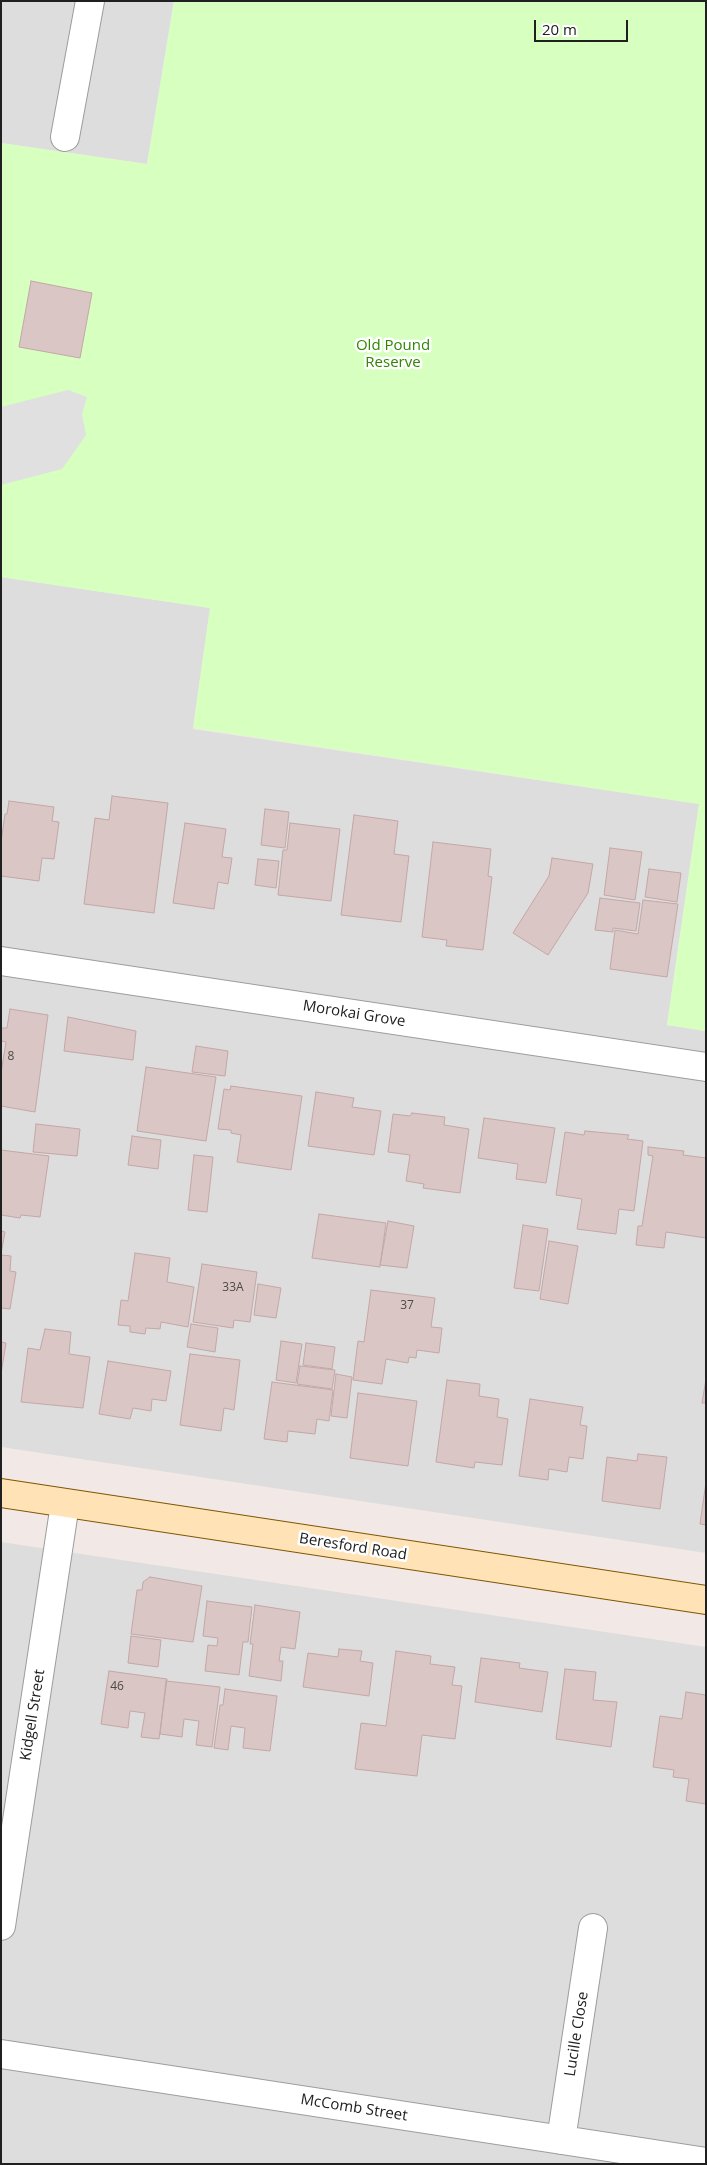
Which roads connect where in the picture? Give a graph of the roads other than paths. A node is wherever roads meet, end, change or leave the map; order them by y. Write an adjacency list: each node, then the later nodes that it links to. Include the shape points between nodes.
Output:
1 (90, 1): 2 (street)
2 (65, 137)
3 (1, 962): 4 (street, Morokai Grove)
4 (706, 1067)
5 (1, 1494): 6 (main road, Beresford Road)
6 (65, 1504): 7 (main road, Beresford Road); 8 (street, Kidgell Street)
7 (706, 1600)
8 (1, 1926)
9 (593, 1928): 11 (street, Lucille Close)
10 (1, 2054): 11 (street, McComb Street)
11 (561, 2140): 12 (street, McComb Street)
12 (620, 2156): 13 (street, McComb Street)
13 (706, 2162)

